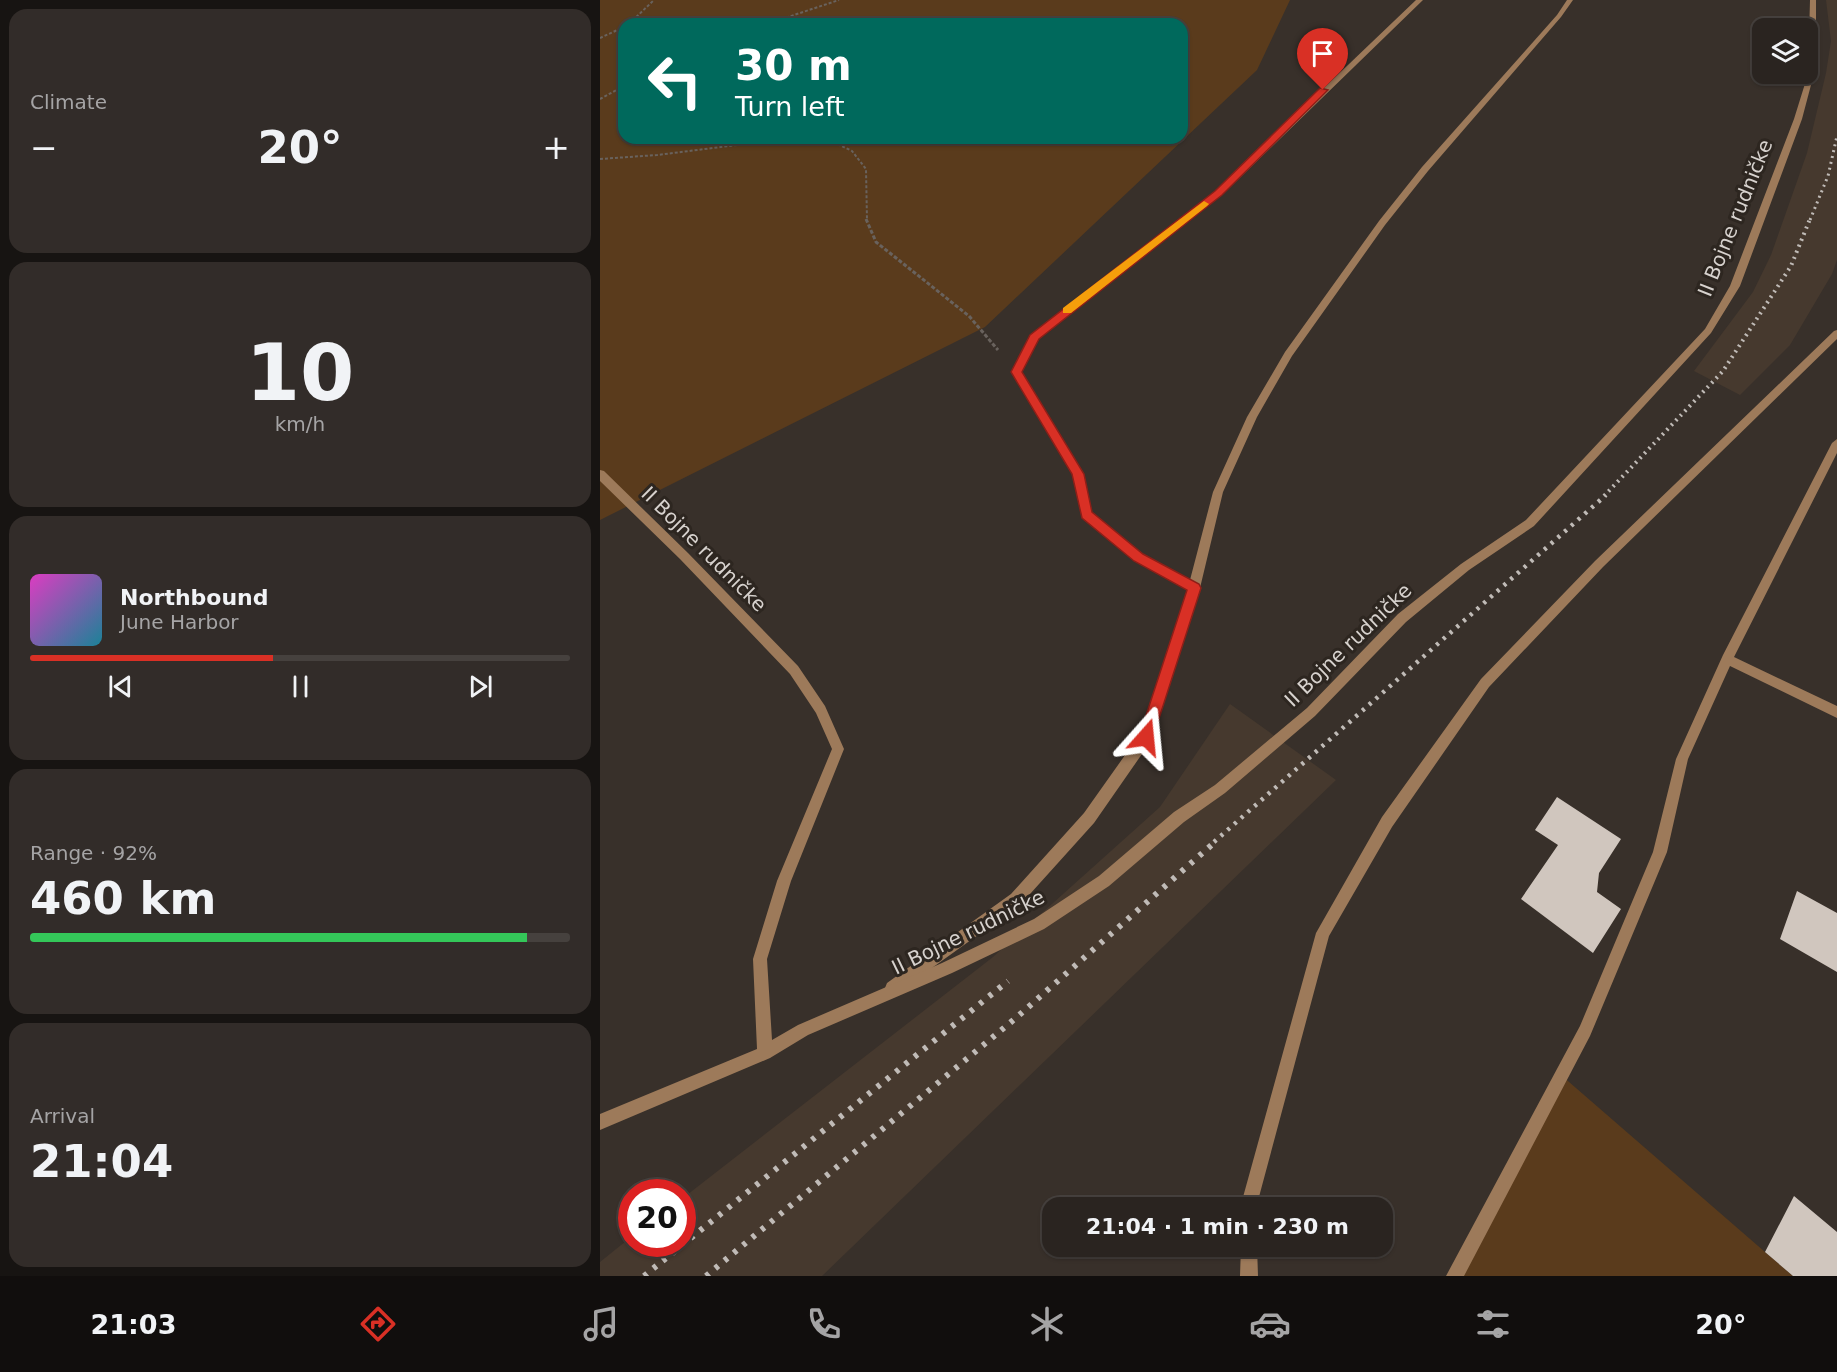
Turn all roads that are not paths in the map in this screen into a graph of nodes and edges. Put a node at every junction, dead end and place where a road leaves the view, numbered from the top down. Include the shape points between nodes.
1 (1420, 0) edge
2 (1570, 0) edge
3 (1813, 0) edge
4 (1837, 333) edge
5 (1837, 443) edge
6 (600, 474) edge
7 (1194, 588) junction
8 (1727, 659) junction
9 (1837, 712) edge
10 (879, 997) junction
11 (765, 1053) junction
12 (600, 1122) edge
13 (1251, 1197) edge
14 (1249, 1257) edge
15 (1249, 1276) edge
16 (1455, 1276) edge

1 - 7 street via 1219,193 1034,337 1016,372 1078,474 1087,514 1138,557
2 - 7 street via 1382,223 1288,354 1252,417 1218,492
3 - 10 street, II Bojne rudničke via 1812,66 1798,119 1734,286 1708,331 1530,523 1465,567 1402,618 1311,712 1104,881 1039,924
4 - 13 street via 1599,564 1485,683 1387,822 1323,933
5 - 8 street
6 - 11 street, II Bojne rudničke via 794,670 821,710 838,749 784,881 760,959
7 - 10 street via 1146,737 1089,818 1016,899
8 - 9 street
8 - 16 street via 1682,759 1660,852 1585,1031
10 - 11 street, II Bojne rudničke via 802,1030
11 - 12 street, II Bojne rudničke
14 - 15 street

